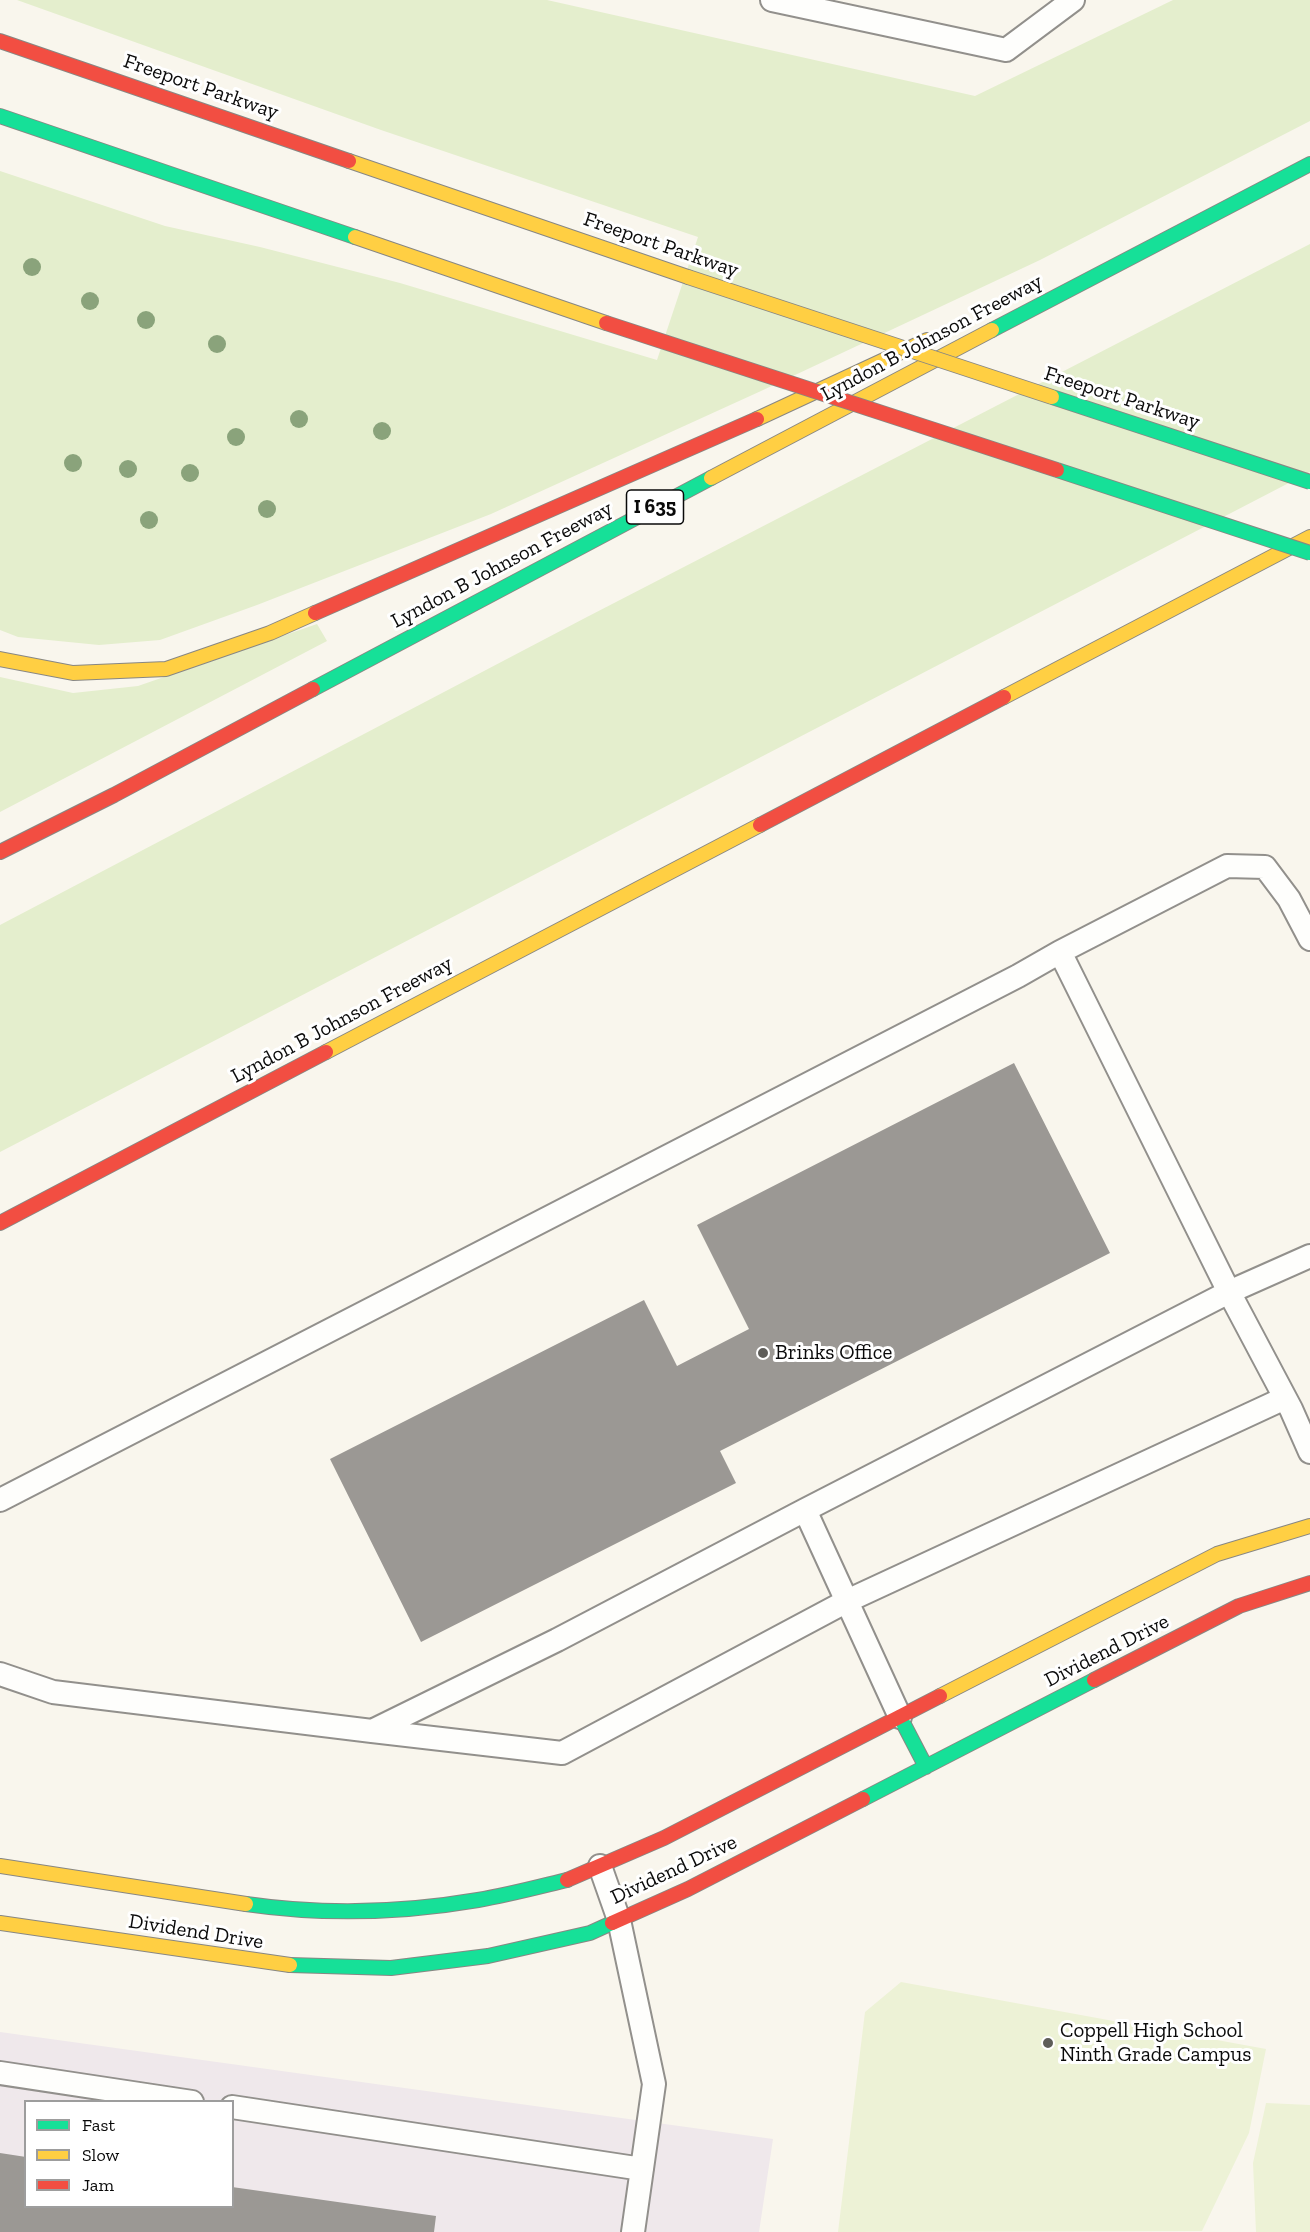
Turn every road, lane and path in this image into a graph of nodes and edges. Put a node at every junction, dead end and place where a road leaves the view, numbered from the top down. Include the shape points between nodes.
1 (772, 0) edge
2 (1073, 0) edge
3 (0, 41) edge
4 (0, 116) edge
5 (1310, 163) edge
6 (1060, 279) dead end
7 (940, 334) dead end
8 (1310, 482) edge
9 (1310, 537) edge
10 (1310, 546) edge
11 (1310, 553) edge
12 (1240, 573) junction
13 (0, 659) edge
14 (0, 852) edge
15 (1310, 939) edge
16 (1060, 952) junction
17 (0, 1223) edge
18 (1310, 1256) edge
19 (1229, 1292) junction
20 (1285, 1398) junction
21 (1310, 1452) edge
22 (0, 1500) edge
23 (805, 1510) junction
24 (1310, 1526) edge
25 (1310, 1583) edge
26 (847, 1601) junction
27 (0, 1674) edge
28 (900, 1717) junction
29 (372, 1731) junction
30 (926, 1767) junction
31 (0, 1866) edge
32 (600, 1866) junction
33 (619, 1920) junction
34 (0, 1923) edge
35 (0, 2073) edge
36 (179, 2100) edge
37 (234, 2108) edge
38 (642, 2169) junction
39 (633, 2232) edge

1 - 2 lane via 1006,50
3 - 8 main road, Freeport Parkway, bridge via 688,277
4 - 11 main road, bridge via 606,322
5 - 6 main road
5 - 14 main road, Lyndon B Johnson Freeway / I 635
7 - 13 main road via 701,445 270,633 187,662 166,669 73,674
9 - 12 main road, Lyndon B Johnson Freeway
10 - 12 main road
12 - 17 main road, Lyndon B Johnson Freeway
15 - 16 lane via 1290,899 1265,867 1227,866
16 - 19 lane
16 - 22 lane
18 - 19 lane
19 - 20 lane
19 - 23 lane
20 - 21 lane
20 - 26 lane
23 - 26 lane
23 - 29 lane via 557,1640
24 - 28 main road, Dividend Drive via 1217,1554
25 - 30 main road, Dividend Drive via 1239,1606
26 - 28 lane
26 - 29 lane via 562,1753
27 - 29 lane via 53,1692
28 - 30 main road
28 - 32 main road, Dividend Drive via 664,1838
30 - 33 main road, Dividend Drive via 688,1889
31 - 32 main road, Dividend Drive via 282,1909 388,1911 478,1900 572,1879
32 - 33 lane
33 - 34 main road, Dividend Drive via 590,1933 488,1956 391,1968 278,1965
33 - 38 lane via 654,2084
35 - 36 lane
37 - 38 lane
38 - 39 lane

